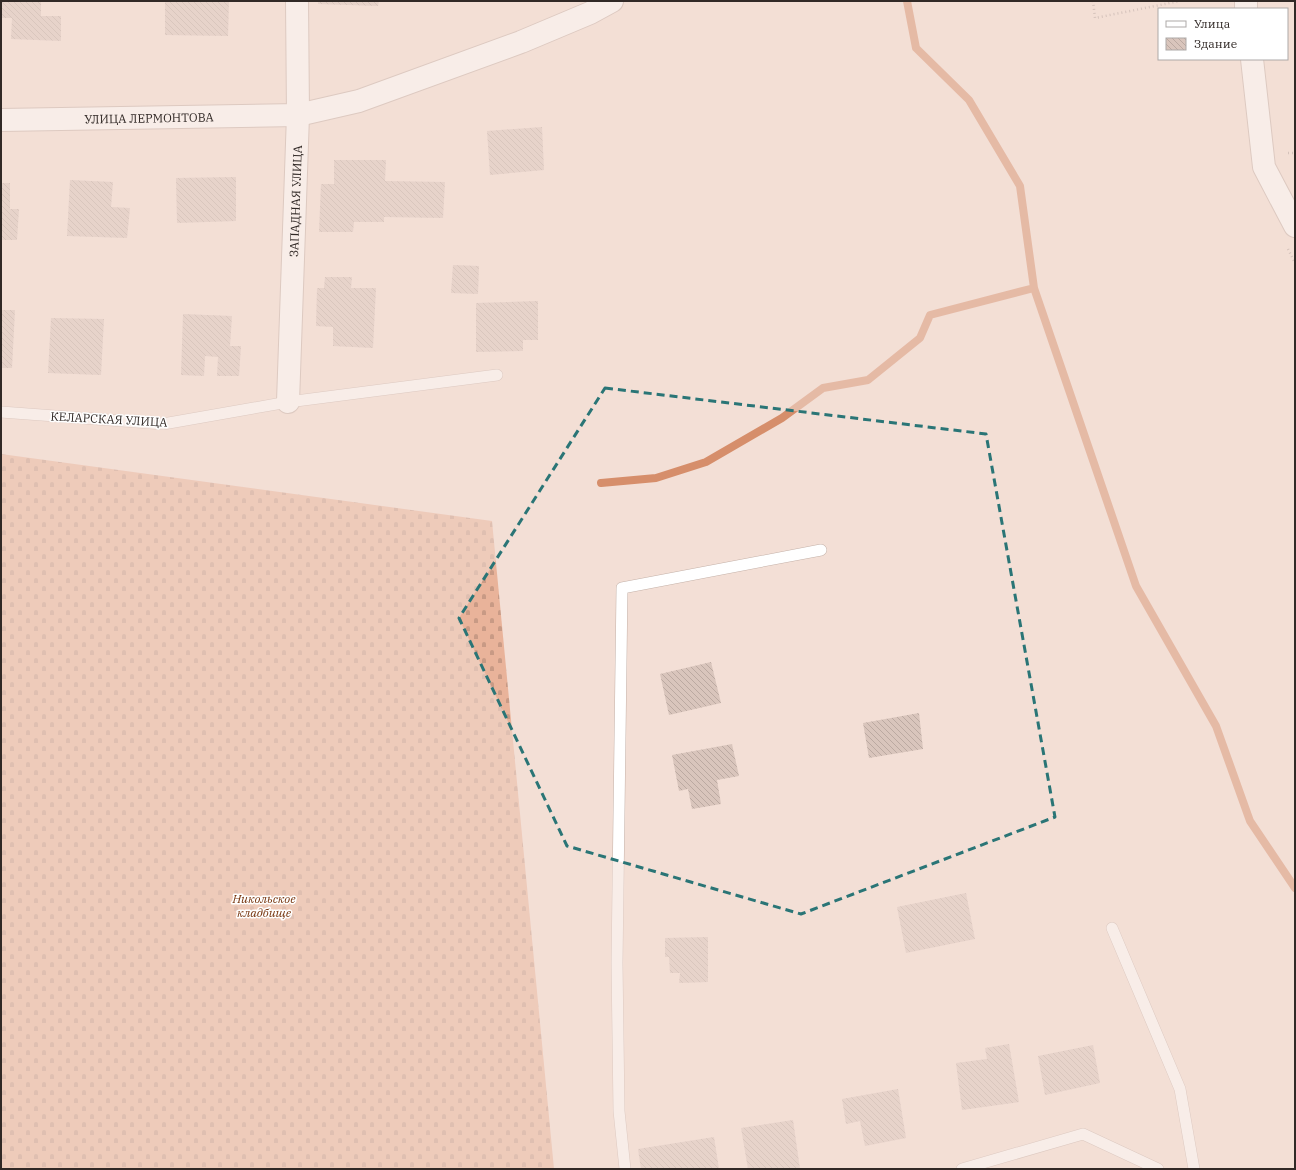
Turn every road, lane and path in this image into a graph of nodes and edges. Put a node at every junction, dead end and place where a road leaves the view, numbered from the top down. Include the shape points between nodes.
1 (297, 1) edge
2 (612, 1) edge
3 (1093, 1) edge
4 (1180, 1) edge
5 (1252, 60) edge
6 (298, 115) junction
7 (1, 120) edge
8 (1295, 226) edge
9 (497, 375) dead end
10 (288, 402) junction
11 (1, 412) edge
12 (821, 550) dead end
13 (1112, 928) dead end
14 (625, 1169) edge
15 (962, 1169) edge
16 (1158, 1169) edge
17 (1194, 1169) edge

1 - 6 street, ЗАПАДНАЯ УЛИЦА
2 - 6 street, УЛИЦА ЛЕРМОНТОВА via 590,14 521,42 359,101
3 - 4 path via 1095,18
5 - 8 street via 1264,167
6 - 7 street, УЛИЦА ЛЕРМОНТОВА
6 - 10 street, ЗАПАДНАЯ УЛИЦА
9 - 10 lane, КЕЛАРСКАЯ УЛИЦА
10 - 11 lane, КЕЛАРСКАЯ УЛИЦА via 163,424
12 - 14 lane via 622,588 617,963 619,1111
13 - 17 lane via 1180,1089
15 - 16 lane via 1083,1134

